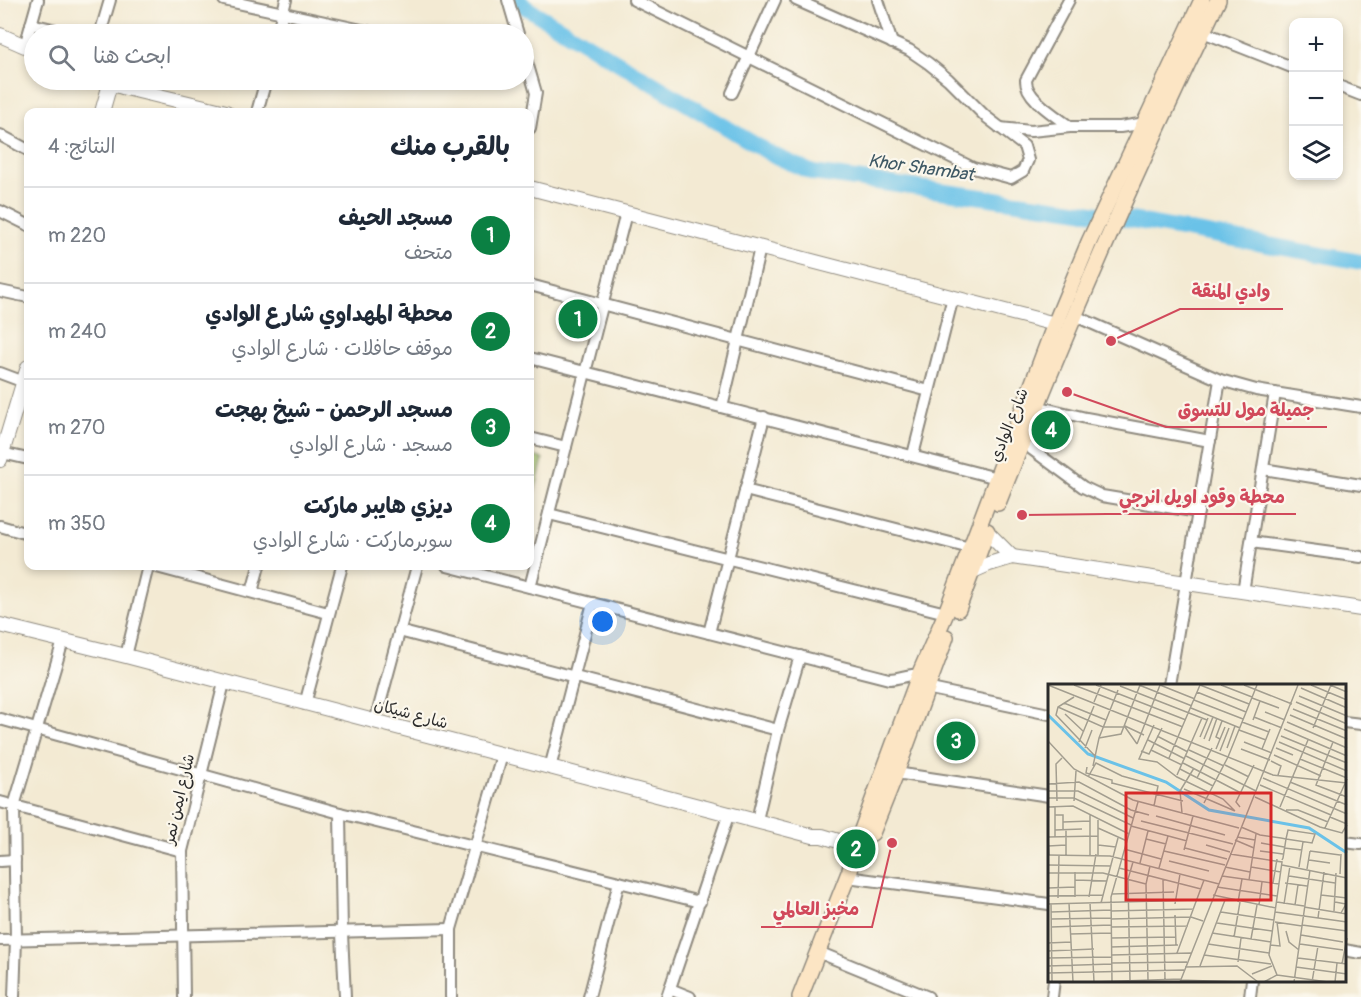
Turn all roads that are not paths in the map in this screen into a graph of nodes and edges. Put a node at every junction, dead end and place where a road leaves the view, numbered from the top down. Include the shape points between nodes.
1 (38, 0) edge
2 (110, 0) edge
3 (224, 0) edge
4 (286, 0) edge
5 (508, 0) edge
6 (634, 0) edge
7 (775, 0) edge
8 (796, 0) edge
9 (878, 0) edge
10 (1069, 0) edge
11 (1202, 0) edge
12 (1218, 0) edge
13 (282, 13) junction
14 (32, 24) edge
15 (103, 24) edge
16 (279, 24) edge
17 (333, 24) edge
18 (515, 24) edge
19 (1203, 32) junction
20 (0, 35) edge
21 (892, 43) junction
22 (24, 45) edge
23 (748, 55) junction
24 (1289, 66) edge
25 (534, 88) edge
26 (1343, 88) edge
27 (111, 90) edge
28 (141, 90) edge
29 (263, 90) edge
30 (732, 93) dead end
31 (1361, 95) edge
32 (104, 108) edge
33 (211, 108) edge
34 (258, 108) edge
35 (533, 108) edge
36 (1146, 123) junction
37 (1070, 127) junction
38 (999, 128) junction
39 (0, 135) edge
40 (24, 148) edge
41 (534, 189) edge
42 (1119, 195) junction
43 (0, 211) edge
44 (626, 213) junction
45 (24, 223) edge
46 (1096, 244) junction
47 (759, 248) junction
48 (534, 286) edge
49 (0, 291) edge
50 (24, 296) edge
51 (953, 297) junction
52 (603, 304) junction
53 (1073, 315) junction
54 (1055, 324) junction
55 (738, 340) junction
56 (534, 359) edge
57 (0, 373) edge
58 (585, 373) junction
59 (1220, 380) junction
60 (24, 382) joint
61 (929, 391) junction
62 (1275, 393) junction
63 (1036, 406) junction
64 (722, 407) junction
65 (1361, 407) edge
66 (764, 417) junction
67 (534, 439) edge
68 (1210, 441) junction
69 (1022, 442) junction
70 (566, 447) junction
71 (2, 452) edge
72 (913, 455) junction
73 (24, 458) edge
74 (1263, 469) junction
75 (997, 478) junction
76 (1361, 485) edge
77 (745, 489) junction
78 (1198, 512) junction
79 (549, 514) junction
80 (0, 526) edge
81 (987, 531) junction
82 (24, 533) edge
83 (1251, 542) junction
84 (970, 548) junction
85 (1012, 557) junction
86 (1361, 557) edge
87 (728, 559) junction
88 (150, 570) edge
89 (167, 570) edge
90 (258, 570) edge
91 (341, 570) edge
92 (416, 570) edge
93 (463, 570) edge
94 (973, 571) junction
95 (1186, 584) junction
96 (530, 587) junction
97 (252, 591) junction
98 (1243, 592) junction
99 (593, 603) junction
100 (1361, 609) edge
101 (328, 613) junction
102 (946, 613) junction
103 (0, 625) edge
104 (399, 631) junction
105 (709, 633) junction
106 (63, 641) junction
107 (126, 656) junction
108 (800, 656) junction
109 (574, 677) junction
110 (925, 680) junction
111 (224, 683) junction
112 (1170, 684) edge
113 (305, 704) junction
114 (1048, 714) edge
115 (0, 719) edge
116 (375, 722) junction
117 (1346, 722) edge
118 (1361, 724) edge
119 (38, 730) junction
120 (778, 730) junction
121 (502, 755) junction
122 (550, 768) junction
123 (896, 773) junction
124 (200, 774) junction
125 (1048, 796) edge
126 (0, 802) edge
127 (14, 806) junction
128 (340, 813) junction
129 (729, 813) junction
130 (756, 820) junction
131 (1346, 842) edge
132 (1361, 844) edge
133 (476, 847) junction
134 (182, 851) junction
135 (859, 851) junction
136 (15, 860) junction
137 (0, 861) edge
138 (848, 873) junction
139 (619, 882) junction
140 (700, 902) junction
141 (1048, 904) edge
142 (451, 929) junction
143 (342, 933) junction
144 (183, 934) junction
145 (16, 939) junction
146 (0, 940) edge
147 (1346, 950) edge
148 (818, 952) junction
149 (1361, 953) edge
150 (1054, 982) edge
151 (1252, 982) edge
152 (669, 993) edge
153 (14, 997) edge
154 (184, 997) edge
155 (345, 997) edge
156 (452, 997) edge
157 (589, 997) edge
158 (690, 997) edge
159 (800, 997) edge
160 (928, 997) edge
161 (1052, 997) edge
162 (1250, 997) edge

1 - 14 street
2 - 15 street
3 - 13 street
4 - 13 street
5 - 18 street
6 - 23 street
7 - 23 street
8 - 21 street
9 - 21 street
10 - 37 street via 1025,87
11 - 36 main road, شارع الوادي
12 - 19 main road, شارع الوادي
13 - 16 street
13 - 17 street
19 - 24 street
19 - 42 main road, شارع الوادي
20 - 22 street
21 - 38 street via 928,63
23 - 30 street
23 - 38 street via 973,168 1011,178 1023,171 1028,160 1024,146
25 - 35 street
26 - 31 street
27 - 32 street
28 - 33 street
29 - 34 street
36 - 37 street
36 - 42 main road, شارع الوادي
37 - 38 street via 1030,131
39 - 40 street
41 - 44 street
42 - 46 main road, شارع الوادي
43 - 45 street
44 - 47 street
44 - 52 street
46 - 53 main road, شارع الوادي
46 - 54 main road, شارع الوادي
47 - 51 street
47 - 55 street
48 - 52 street
49 - 50 street
51 - 54 street
51 - 61 street
52 - 55 street
52 - 58 street
53 - 59 street
53 - 63 main road, شارع الوادي
54 - 75 main road, شارع الوادي
55 - 61 street
55 - 64 street
56 - 58 street
57 - 60 street
58 - 64 street
58 - 70 street
59 - 62 street
59 - 68 street
60 - 71 street
61 - 72 street
62 - 65 street
62 - 74 street
63 - 68 street
63 - 69 main road, شارع الوادي
64 - 66 street
66 - 72 street
66 - 77 street
67 - 70 street
68 - 78 street
69 - 78 street via 1093,493
69 - 81 main road, شارع الوادي
70 - 79 street
71 - 73 street
72 - 75 street
74 - 76 street
74 - 83 street
75 - 84 main road, شارع الوادي
77 - 84 street
77 - 87 street
78 - 95 street
79 - 87 street
79 - 96 street
80 - 82 street
81 - 85 street
81 - 94 main road, شارع الوادي
83 - 86 street
83 - 98 street
84 - 102 main road, شارع الوادي
85 - 94 street
85 - 95 street
87 - 102 street
87 - 105 street
88 - 107 street
89 - 97 street
90 - 97 street
91 - 101 street
92 - 104 street
93 - 96 street
94 - 110 main road, شارع الوادي
95 - 98 street
95 - 112 street
96 - 99 street
97 - 101 street
98 - 100 street
99 - 105 street
99 - 109 street
101 - 113 street
102 - 110 main road, شارع الوادي
103 - 106 street, شارع شيكان
104 - 109 street
104 - 116 street
105 - 108 street
106 - 107 street, شارع شيكان
106 - 119 street
107 - 111 street, شارع شيكان
108 - 110 street via 889,679
108 - 120 street
109 - 120 street
109 - 122 street
110 - 114 street
110 - 123 main road, شارع الوادي
110 - 135 main road, شارع الوادي
111 - 113 street, شارع شيكان
111 - 124 street, شارع ايمن نمر
113 - 116 street, شارع شيكان
115 - 119 street
116 - 121 street, شارع شيكان
117 - 118 street
119 - 124 street
119 - 127 street
120 - 130 street
121 - 122 street, شارع شيكان
121 - 133 street
122 - 129 street, شارع شيكان
123 - 125 street
123 - 135 main road, شارع الوادي
124 - 128 street
124 - 134 street, شارع ايمن نمر
126 - 127 street
127 - 134 street
127 - 136 street
128 - 133 street
128 - 143 street
129 - 130 street, شارع شيكان
129 - 140 street
130 - 135 street, شارع شيكان
131 - 132 street
133 - 139 street
133 - 142 street
134 - 144 street, شارع ايمن نمر
135 - 138 main road, شارع الوادي
136 - 137 street
136 - 145 street
138 - 141 street
138 - 148 main road, شارع الوادي
139 - 140 street
139 - 157 street
140 - 152 street
142 - 143 street
142 - 156 street
143 - 144 street
143 - 155 street
144 - 145 street
144 - 154 street, شارع ايمن نمر
145 - 146 street
145 - 153 street
147 - 149 street
148 - 159 main road, شارع الوادي
148 - 160 street
150 - 161 street
151 - 162 street
152 - 158 street

